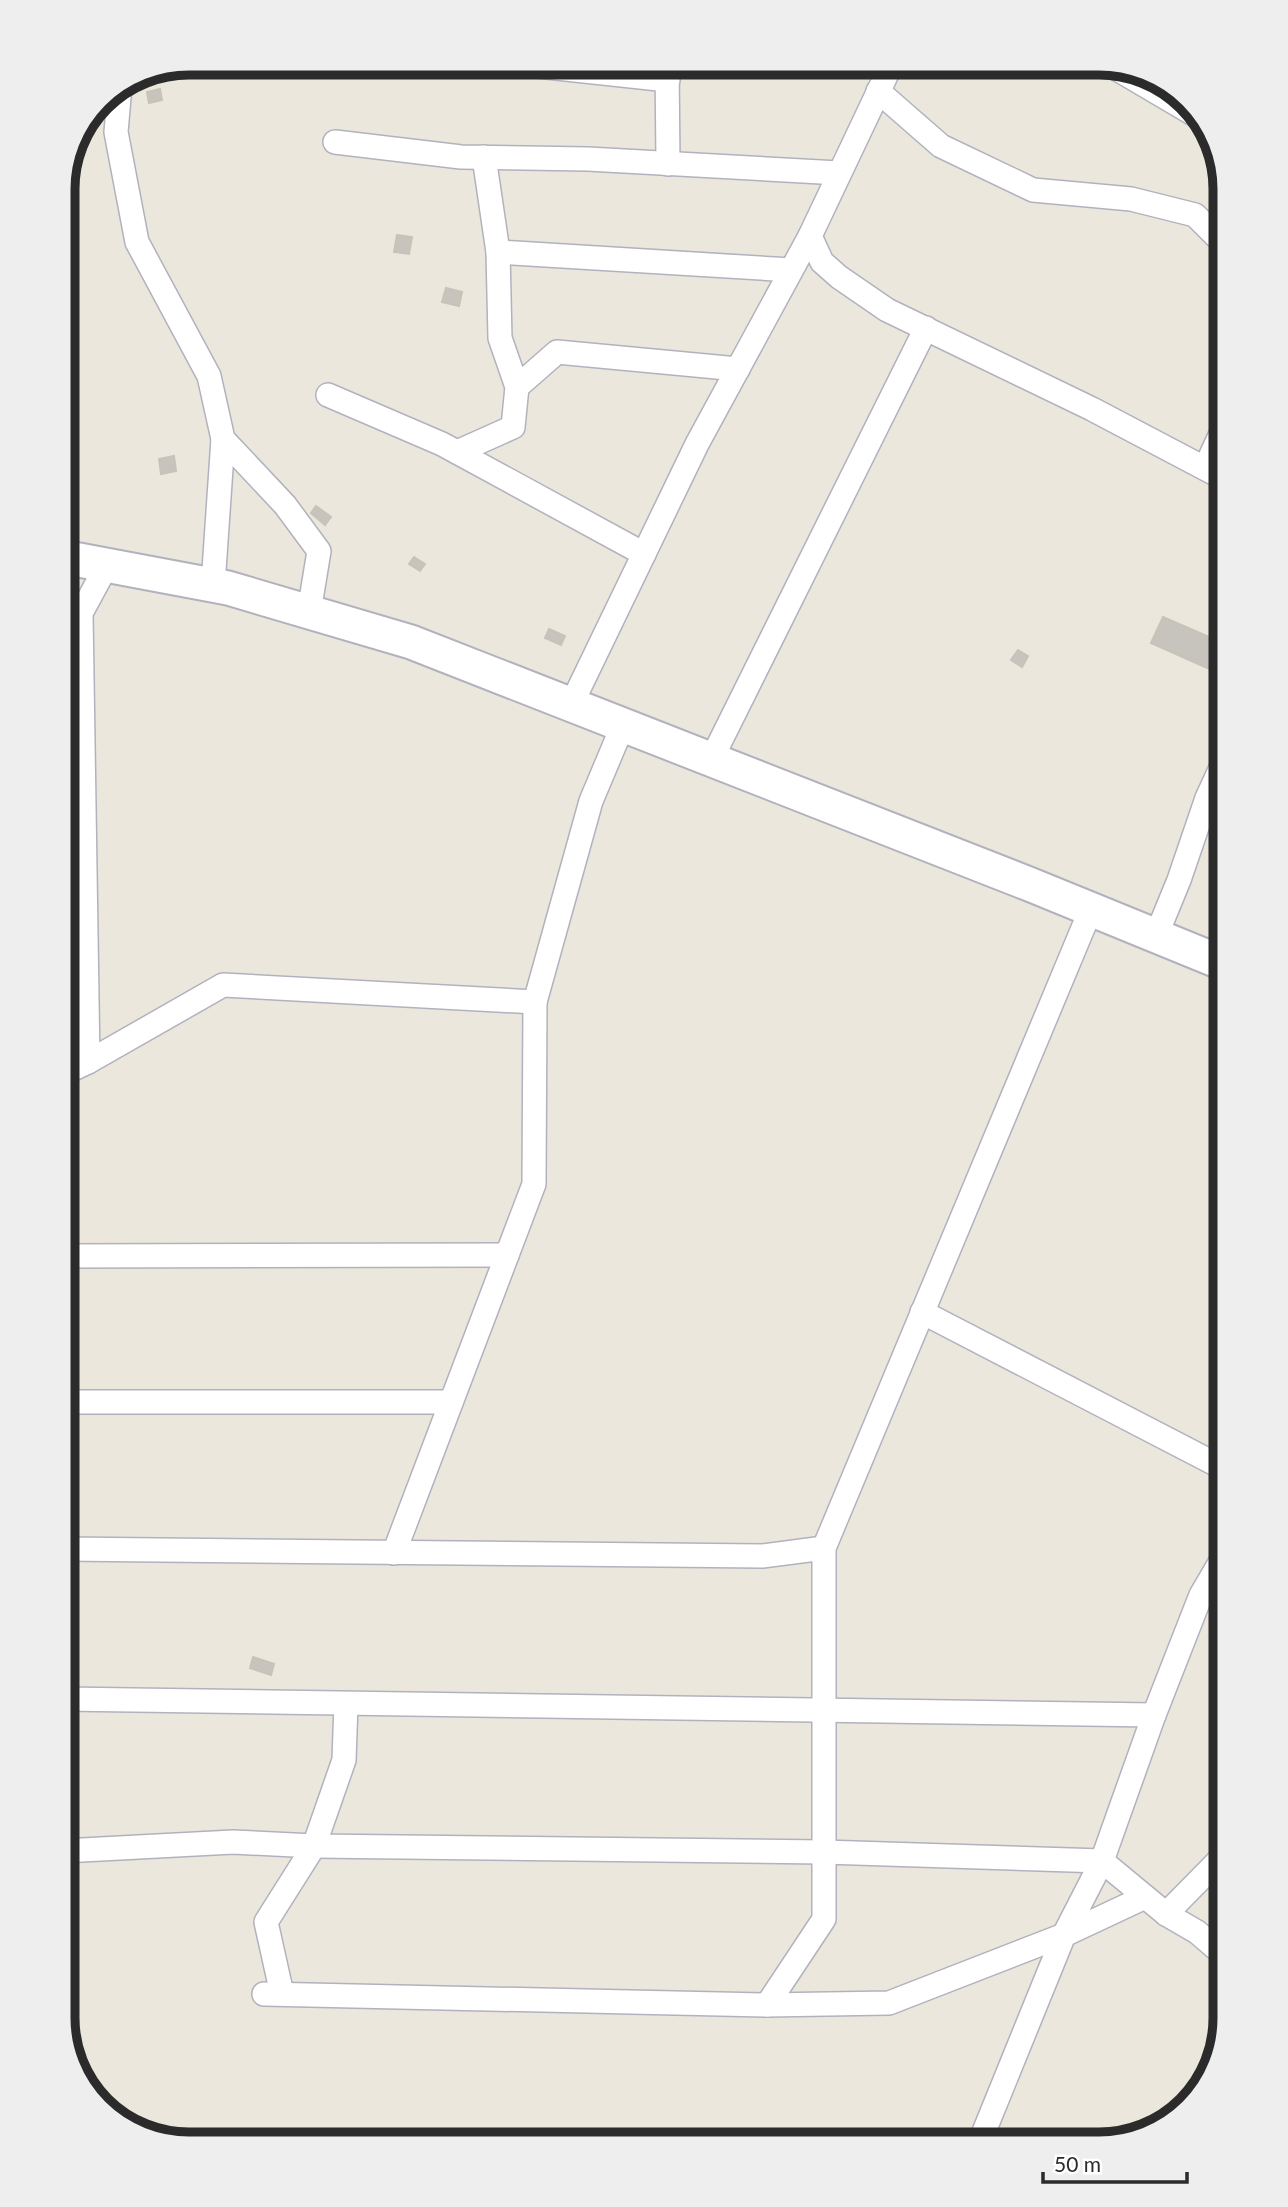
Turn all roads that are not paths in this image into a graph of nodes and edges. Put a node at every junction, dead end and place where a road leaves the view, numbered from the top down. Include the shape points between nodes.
1 (667, 75) edge
2 (886, 75) edge
3 (1141, 84) edge
4 (878, 91) junction
5 (119, 100) edge
6 (1173, 103) edge
7 (335, 142) dead end
8 (484, 157) junction
9 (668, 164) junction
10 (839, 173) junction
11 (1213, 233) edge
12 (810, 236) junction
13 (498, 252) junction
14 (791, 270) junction
15 (926, 328) junction
16 (738, 369) junction
17 (517, 387) junction
18 (328, 396) dead end
19 (223, 439) junction
20 (457, 452) junction
21 (1213, 473) edge
22 (644, 554) junction
23 (75, 559) edge
24 (107, 565) junction
25 (213, 585) junction
26 (309, 612) junction
27 (571, 705) junction
28 (623, 725) junction
29 (711, 760) junction
30 (1213, 785) edge
31 (1091, 909) junction
32 (1156, 936) junction
33 (1213, 959) edge
34 (535, 1002) junction
35 (88, 1062) junction
36 (75, 1068) edge
37 (507, 1255) junction
38 (75, 1256) edge
39 (922, 1311) junction
40 (75, 1402) edge
41 (451, 1402) junction
42 (1213, 1463) edge
43 (824, 1548) junction
44 (75, 1549) edge
45 (394, 1553) junction
46 (1213, 1574) edge
47 (75, 1699) edge
48 (346, 1703) junction
49 (824, 1710) junction
50 (1154, 1715) junction
51 (314, 1846) junction
52 (75, 1850) edge
53 (824, 1852) junction
54 (1102, 1861) junction
55 (1213, 1866) edge
56 (1146, 1897) junction
57 (1166, 1914) junction
58 (1064, 1935) junction
59 (1213, 1946) edge
60 (767, 2005) junction
61 (984, 2132) edge

1 - 9 street
2 - 4 street
3 - 6 street
4 - 10 street
4 - 11 street via 941,146 1033,190 1131,199 1195,215
5 - 19 street via 116,132 137,243 209,376
7 - 8 street
8 - 9 street
8 - 13 street
9 - 10 street
10 - 12 street
12 - 14 street
12 - 15 street via 822,261 839,277 887,310
13 - 14 street
13 - 17 street via 500,338
14 - 16 street
15 - 21 street
15 - 29 street
16 - 17 street via 557,352
16 - 22 street
17 - 20 street via 513,427
18 - 20 street
19 - 25 street
19 - 26 street via 285,505 319,551
20 - 22 street
22 - 27 street
23 - 24 street
24 - 25 street
24 - 35 street via 82,613
25 - 26 street
26 - 27 street via 411,642
27 - 28 street
28 - 29 street
28 - 34 street via 591,801
29 - 31 street
30 - 32 street
31 - 32 street
31 - 39 street
32 - 33 street
34 - 35 street via 223,985
34 - 37 street via 534,1184
35 - 36 street
37 - 38 street
37 - 41 street
39 - 42 street
39 - 43 street
40 - 41 street
41 - 45 street
43 - 45 street via 762,1556
43 - 49 street
44 - 45 street
46 - 50 street
47 - 48 street
48 - 49 street
48 - 51 street via 344,1760
49 - 50 street
49 - 53 street
50 - 54 street
51 - 52 street via 233,1842
51 - 53 street
51 - 60 street via 266,1922 273,1994
53 - 54 street
53 - 60 street via 824,1919
54 - 56 street
54 - 58 street
55 - 57 street
56 - 57 street
56 - 58 street
57 - 59 street
58 - 60 street via 889,2003
58 - 61 street

